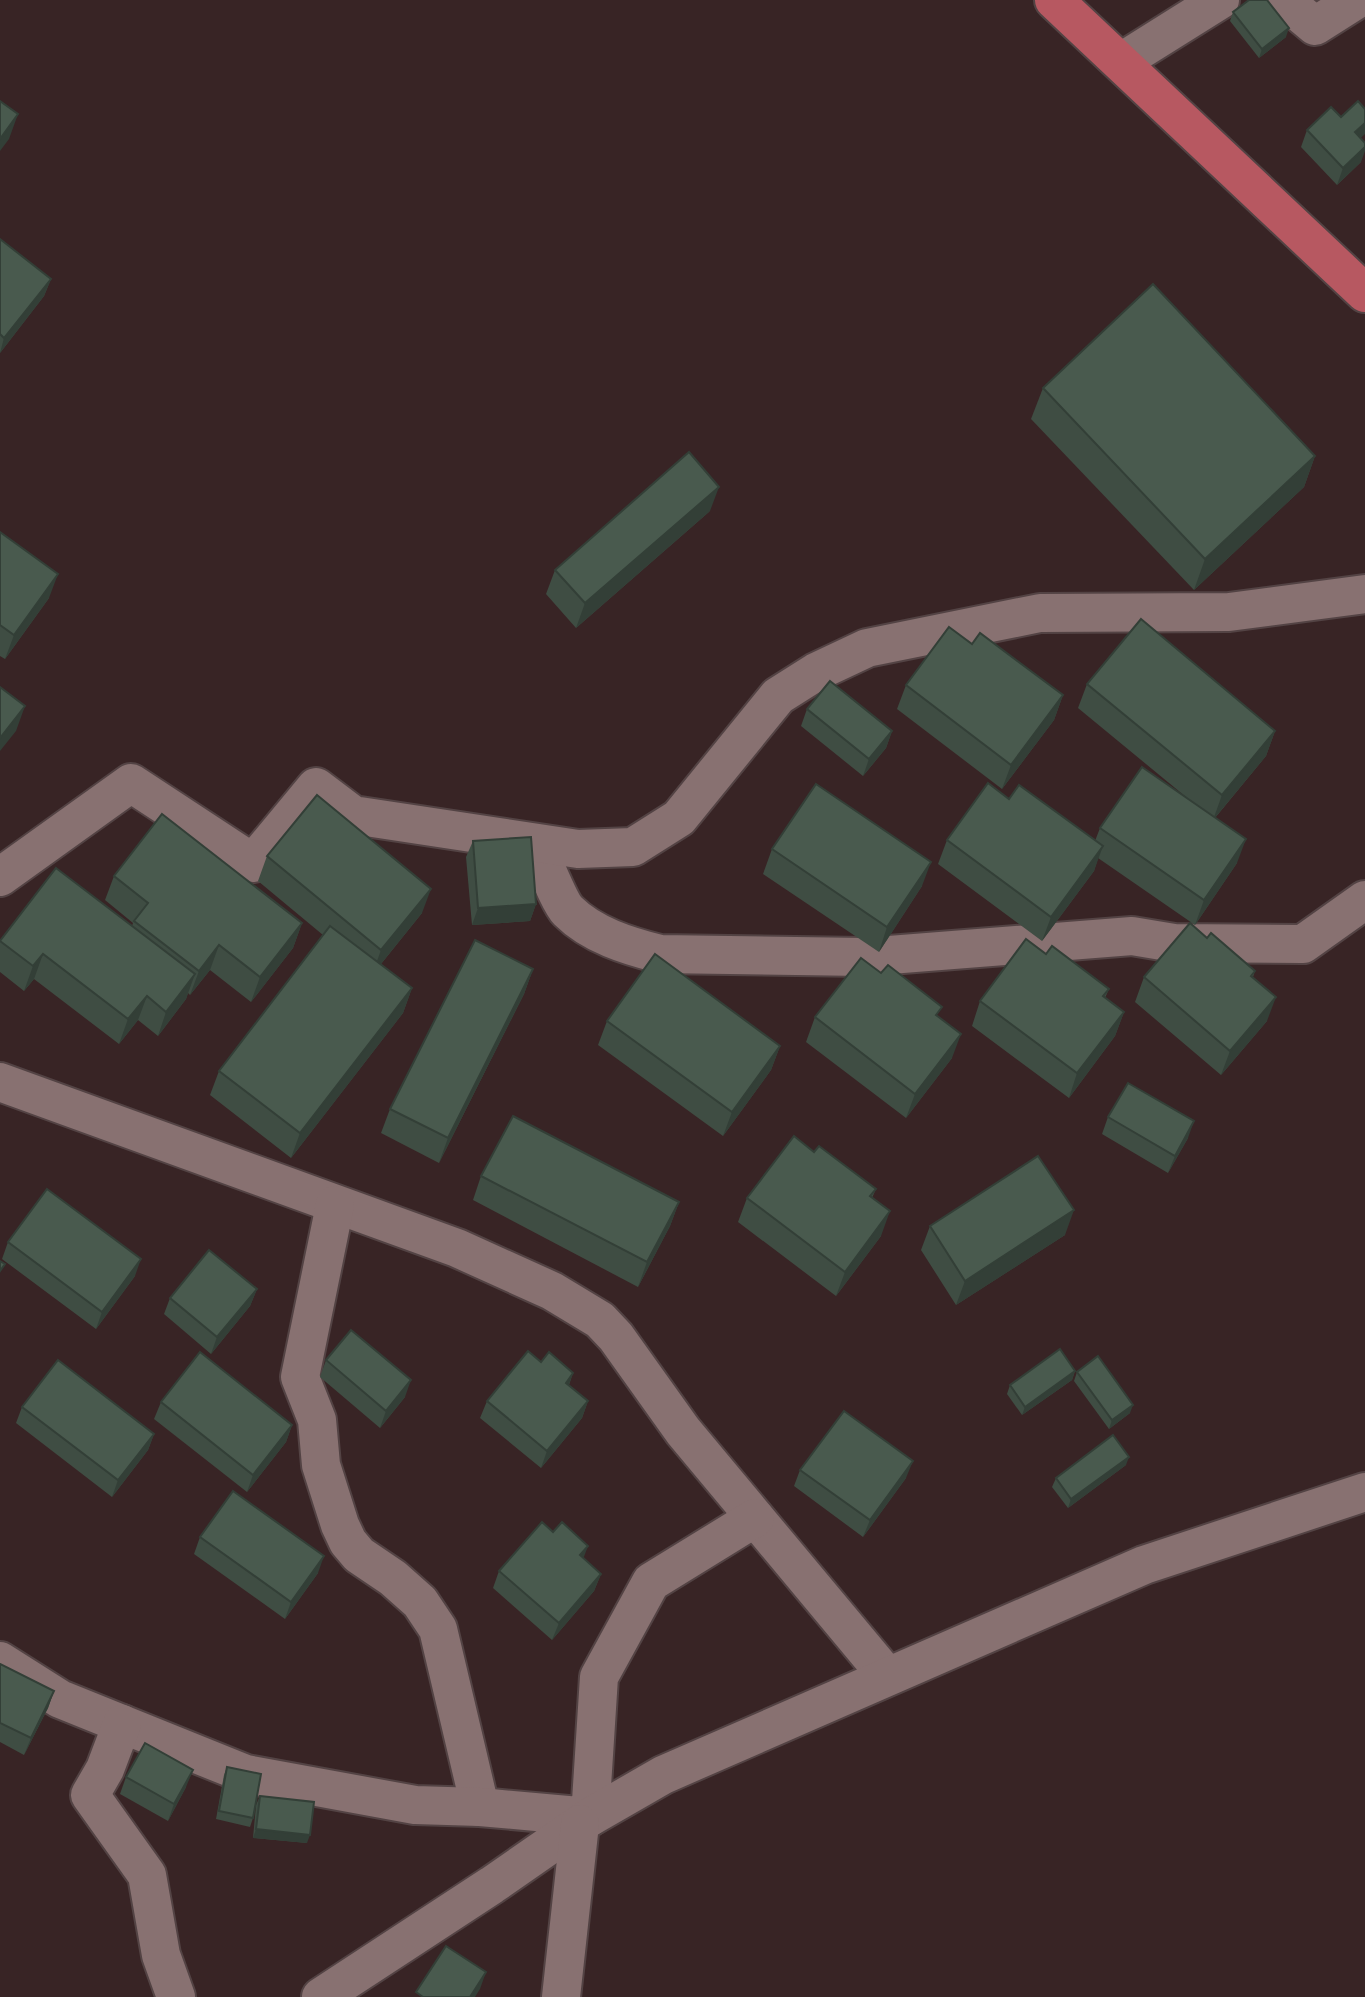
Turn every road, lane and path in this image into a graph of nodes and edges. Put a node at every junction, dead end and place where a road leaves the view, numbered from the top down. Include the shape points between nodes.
1 (1220, 0) edge
2 (1284, 0) edge
3 (1356, 0) edge
4 (1066, 4) edge
5 (1121, 62) junction
6 (1365, 293) edge
7 (1365, 594) edge
8 (535, 843) junction
9 (0, 877) edge
10 (1365, 900) edge
11 (0, 1082) edge
12 (335, 1205) junction
13 (1365, 1492) edge
14 (755, 1518) junction
15 (0, 1661) edge
16 (887, 1676) junction
17 (122, 1724) junction
18 (480, 1807) junction
19 (585, 1820) junction
20 (176, 1997) edge
21 (321, 1997) edge
22 (561, 1997) edge

1 - 5 street
2 - 3 street via 1315,26
4 - 5 main road
5 - 6 main road
7 - 8 street via 1229,612 1040,613 867,648 778,696 679,818 633,847 578,849
8 - 9 street via 353,814 316,787 253,863 131,783
8 - 10 street via 566,910 598,932 660,954 864,957 1132,936 1174,943 1303,944
11 - 12 street
12 - 14 street via 457,1248 600,1320
12 - 18 street via 300,1377 317,1420 321,1465 348,1542 420,1602 438,1629
13 - 16 street via 1144,1565
14 - 16 street
14 - 19 street via 651,1583 638,1606 599,1677
15 - 17 street via 60,1699
16 - 19 street via 663,1775
17 - 18 street via 246,1774 415,1805
17 - 20 street via 106,1769 90,1795 147,1875 161,1955
18 - 19 street
19 - 21 street
19 - 22 street

